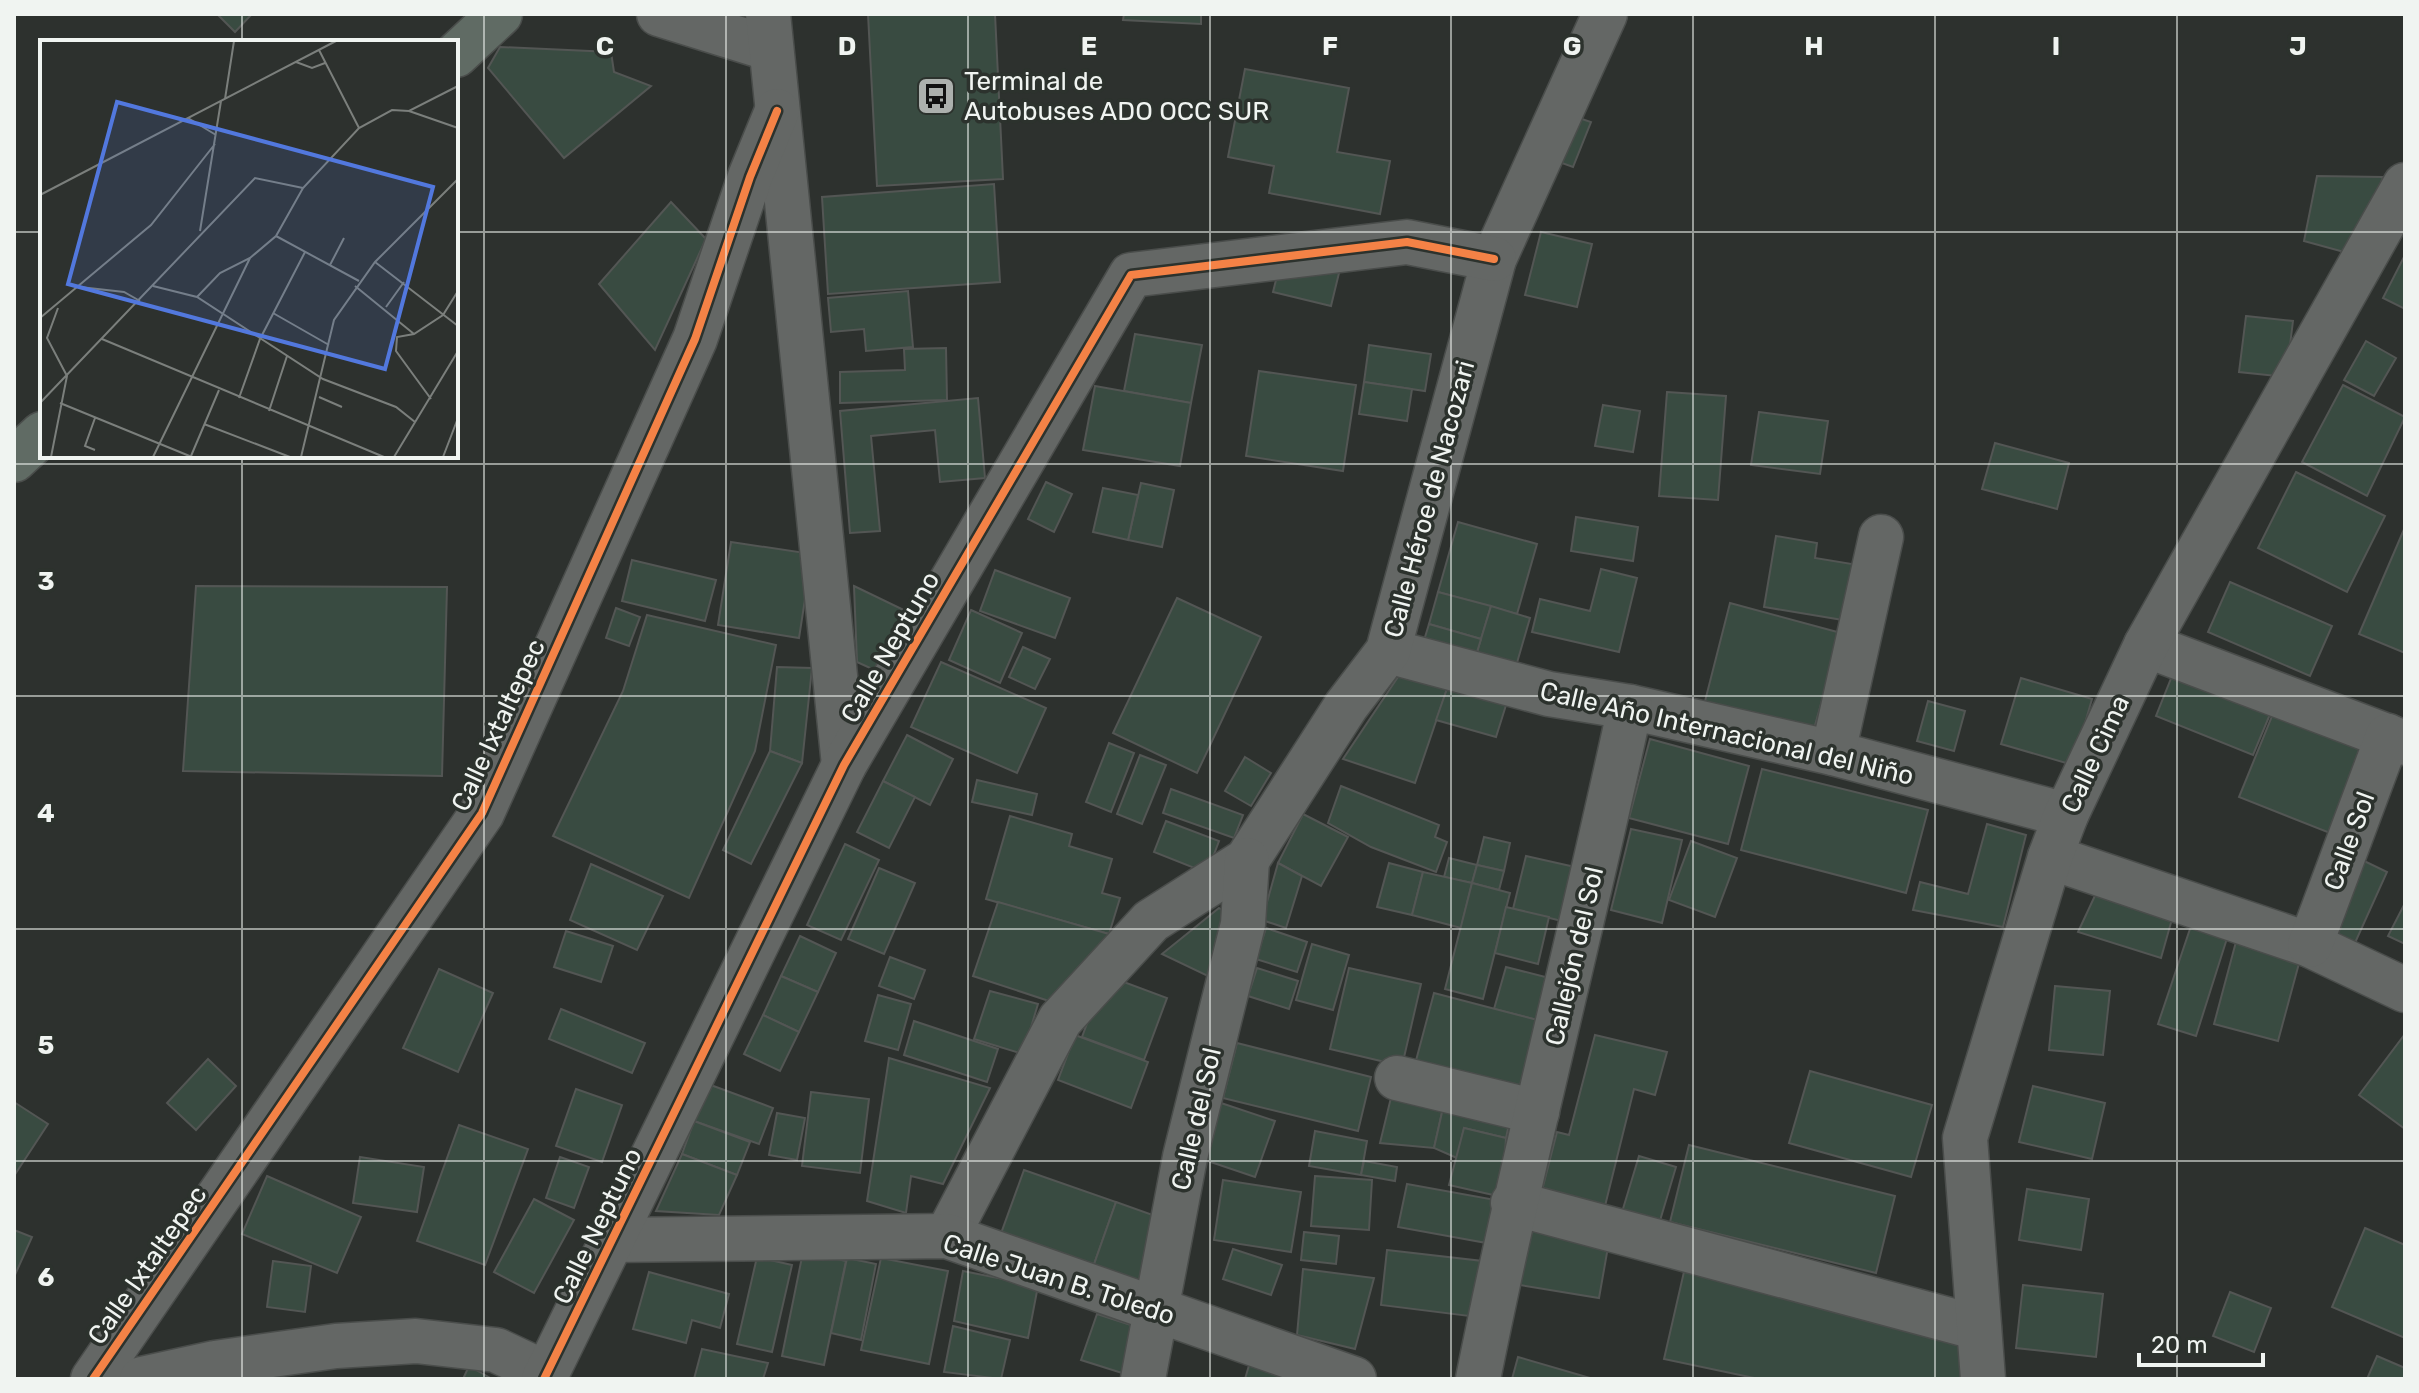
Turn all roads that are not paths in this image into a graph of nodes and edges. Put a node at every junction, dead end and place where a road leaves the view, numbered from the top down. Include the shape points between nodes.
1 (500, 14) edge
2 (659, 14) edge
3 (1605, 14) edge
4 (769, 32) edge
5 (458, 53) edge
6 (777, 111) junction
7 (2405, 185) edge
8 (1494, 259) junction
9 (40, 436) edge
10 (14, 460) edge
11 (1881, 537) dead end
12 (2146, 645) junction
13 (1388, 651) junction
14 (1630, 707) junction
15 (2396, 739) edge
16 (1833, 753) junction
17 (844, 765) junction
18 (2066, 815) junction
19 (2050, 857) junction
20 (1247, 860) junction
21 (2310, 945) junction
22 (2405, 990) edge
23 (1397, 1078) dead end
24 (1537, 1112) junction
25 (1513, 1203) junction
26 (947, 1236) junction
27 (610, 1240) junction
28 (1156, 1310) junction
29 (1979, 1328) junction
30 (546, 1376) edge
31 (93, 1379) edge
32 (142, 1379) edge
33 (1143, 1379) edge
34 (1354, 1379) edge
35 (1478, 1379) edge
36 (1983, 1379) edge

1 - 5 main road
2 - 4 street
3 - 8 street, Calle Héroe de Nacozari
4 - 6 street
6 - 17 street
6 - 31 street, Calle Ixtaltepec via 695,339 482,813
7 - 12 street, Calle Cima
8 - 13 street, Calle Héroe de Nacozari
8 - 17 street, Calle Neptuno via 1407,242 1131,275
9 - 10 main road
11 - 16 street
12 - 15 street
12 - 18 street, Calle Cima
13 - 14 street, Calle Año Internacional del Niño via 1549,694
13 - 20 street, Calle Héroe de Nacozari via 1346,706
14 - 16 street, Calle Año Internacional del Niño
14 - 24 street, Callejón del Sol
15 - 21 street, Calle Sol
16 - 18 street, Calle Año Internacional del Niño
17 - 27 street, Calle Neptuno
18 - 19 street, Calle Cima
19 - 21 street
19 - 29 street, Calle Cima via 1965,1138
20 - 26 street, Calle Héroe de Nacozari via 1151,921 1060,1020
20 - 28 street, Calle del Sol via 1243,924 1185,1157
21 - 22 street
23 - 24 street
24 - 25 street, Callejón del Sol
25 - 29 street
25 - 35 street, Callejón del Sol
26 - 27 street, Calle Juan B. Toledo
26 - 28 street, Calle Juan B. Toledo
27 - 30 street, Calle Neptuno
28 - 33 street, Calle del Sol
28 - 34 street, Calle Juan B. Toledo
29 - 36 street, Calle Cima
30 - 32 street via 496,1350 416,1341 336,1346

